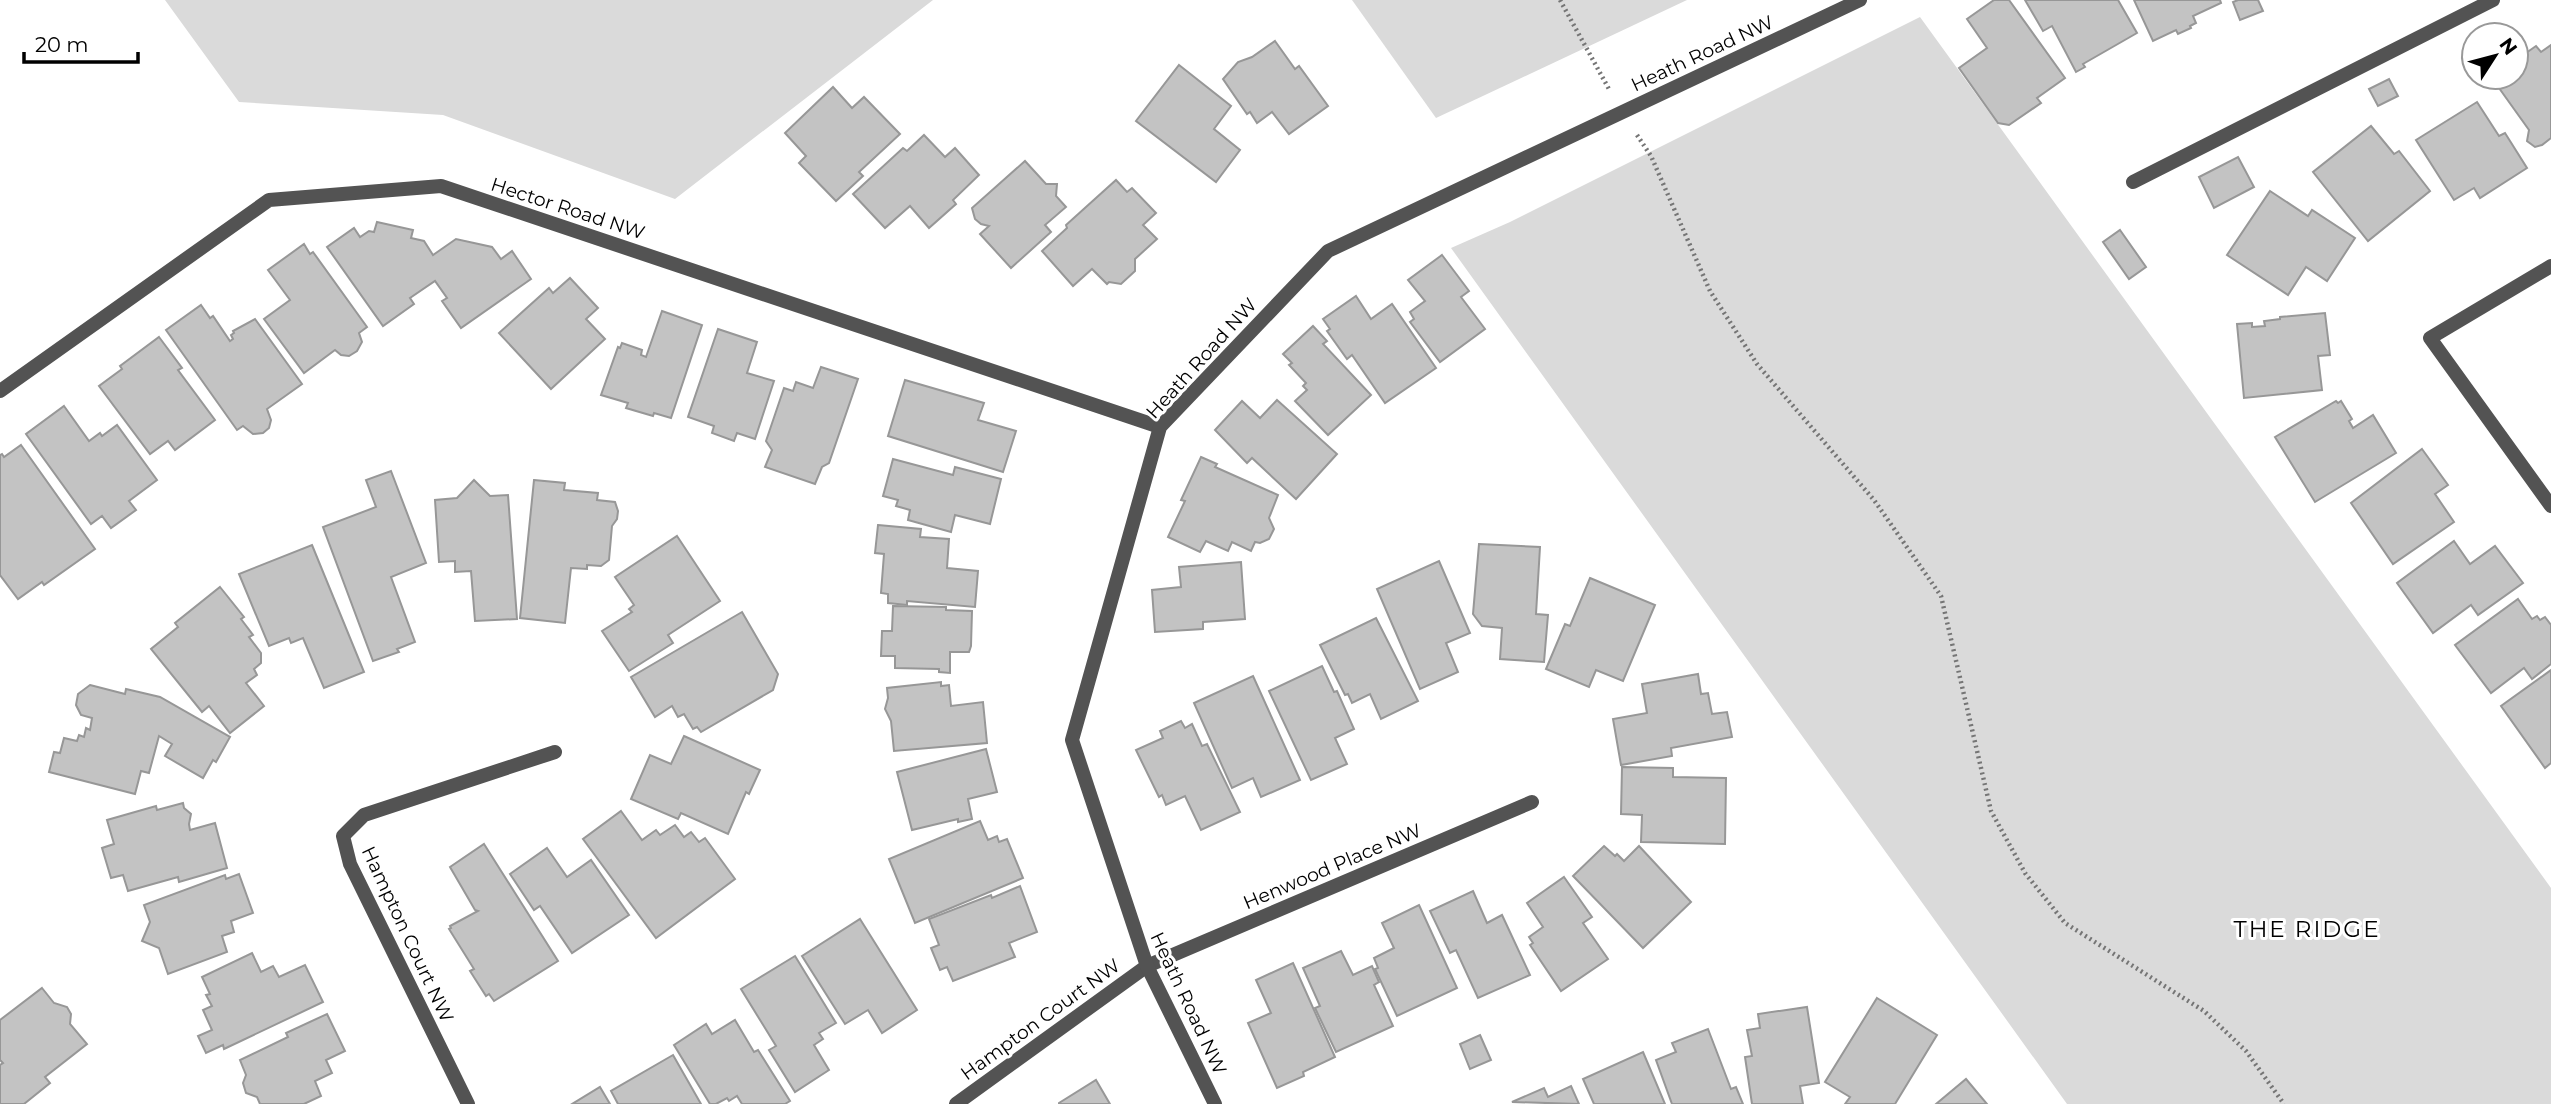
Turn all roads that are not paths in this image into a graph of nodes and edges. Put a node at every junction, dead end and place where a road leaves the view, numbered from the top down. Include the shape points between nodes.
1 (1860, 0) edge
2 (2493, 0) edge
3 (2133, 182) dead end
4 (2551, 265) edge
5 (0, 391) edge
6 (1160, 426) junction
7 (2551, 506) edge
8 (555, 752) dead end
9 (1532, 803) dead end
10 (1147, 966) junction
11 (468, 1104) edge
12 (956, 1104) edge
13 (1215, 1104) edge

1 - 6 street, Heath Road NW via 1328,251
2 - 3 street
4 - 7 street via 2430,338
5 - 6 street, Hector Road NW via 269,200 441,186
6 - 10 street, Heath Road NW via 1072,740
8 - 11 street, Hampton Court NW via 364,815 343,836 350,864
9 - 10 street, Henwood Place NW
10 - 12 street, Hampton Court NW
10 - 13 street, Heath Road NW

